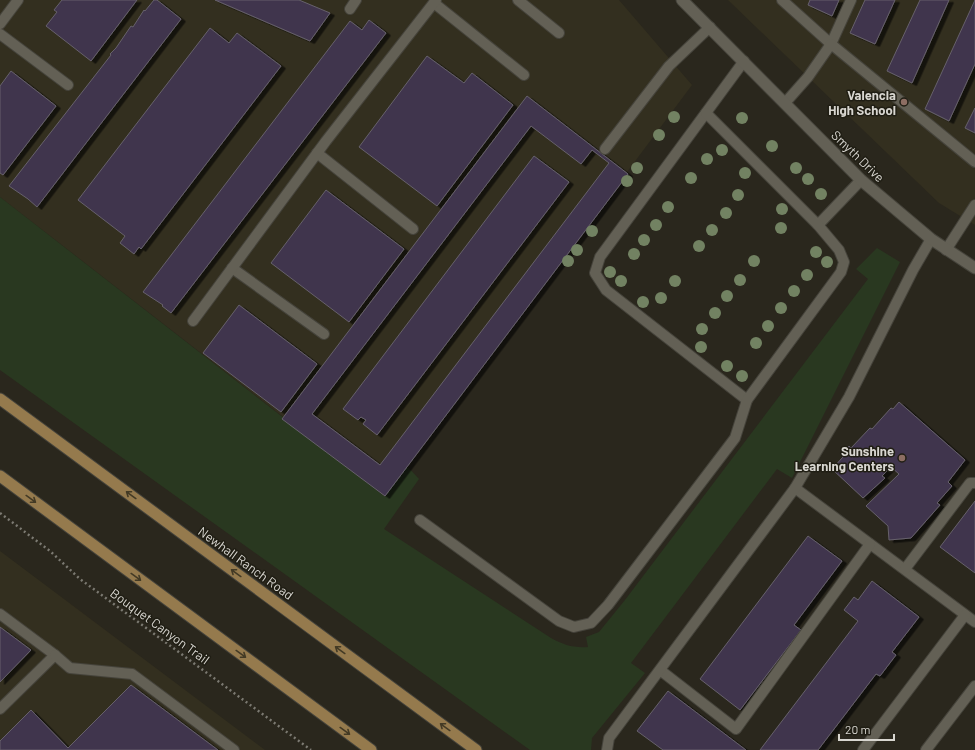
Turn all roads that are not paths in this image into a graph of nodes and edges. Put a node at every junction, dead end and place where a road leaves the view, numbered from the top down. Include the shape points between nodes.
1 (18, 0) edge
2 (356, 0) edge
3 (518, 0) edge
4 (682, 0) edge
5 (782, 0) edge
6 (851, 0) edge
7 (435, 1) edge
8 (350, 9) dead end
9 (0, 24) edge
10 (710, 28) junction
11 (559, 33) dead end
12 (0, 34) edge
13 (831, 44) junction
14 (744, 61) junction
15 (524, 75) dead end
16 (68, 85) dead end
17 (785, 103) junction
18 (706, 113) junction
19 (605, 149) dead end
20 (317, 153) junction
21 (975, 162) edge
22 (861, 180) junction
23 (975, 205) edge
24 (818, 225) junction
25 (413, 229) dead end
26 (931, 239) junction
27 (946, 250) junction
28 (232, 268) junction
29 (975, 268) edge
30 (193, 321) dead end
31 (324, 334) dead end
32 (0, 399) edge
33 (747, 400) junction
34 (0, 476) edge
35 (975, 483) edge
36 (795, 488) junction
37 (420, 520) dead end
38 (870, 544) junction
39 (905, 569) junction
40 (0, 614) edge
41 (965, 615) junction
42 (975, 622) edge
43 (55, 655) junction
44 (660, 670) junction
45 (975, 686) edge
46 (0, 709) edge
47 (234, 750) edge
48 (371, 750) edge
49 (476, 750) edge
50 (607, 750) edge
51 (863, 750) edge
52 (926, 750) edge

1 - 9 lane
2 - 8 lane
3 - 11 lane
4 - 10 street, Smyth Drive
5 - 13 lane
6 - 13 lane
7 - 15 lane
7 - 20 lane
10 - 14 street, Smyth Drive
10 - 19 lane via 669,66
12 - 16 lane
13 - 17 lane via 808,77
13 - 21 lane
14 - 17 street, Smyth Drive
14 - 18 lane
17 - 22 street, Smyth Drive
18 - 24 lane
18 - 33 lane via 600,257 595,273 606,290
20 - 25 lane
20 - 28 lane
22 - 24 lane
22 - 26 street, Smyth Drive
23 - 27 lane
24 - 33 lane via 839,250 844,262 841,272
26 - 27 street, Smyth Drive
26 - 36 lane via 849,397
27 - 29 street, Smyth Drive
28 - 30 lane
28 - 31 lane
49 -> 32 main road, Newhall Ranch Road
33 - 37 lane via 735,438 608,605 591,623 574,627 558,621
34 -> 48 main road
35 - 39 lane via 970,483
36 - 38 lane
36 - 44 lane
38 - 39 lane
38 - 44 lane via 736,730
39 - 41 lane
40 - 43 lane
41 - 42 lane
41 - 51 lane
43 - 46 lane
43 - 47 lane via 70,668 132,674
44 - 50 lane via 609,738
45 - 52 lane

